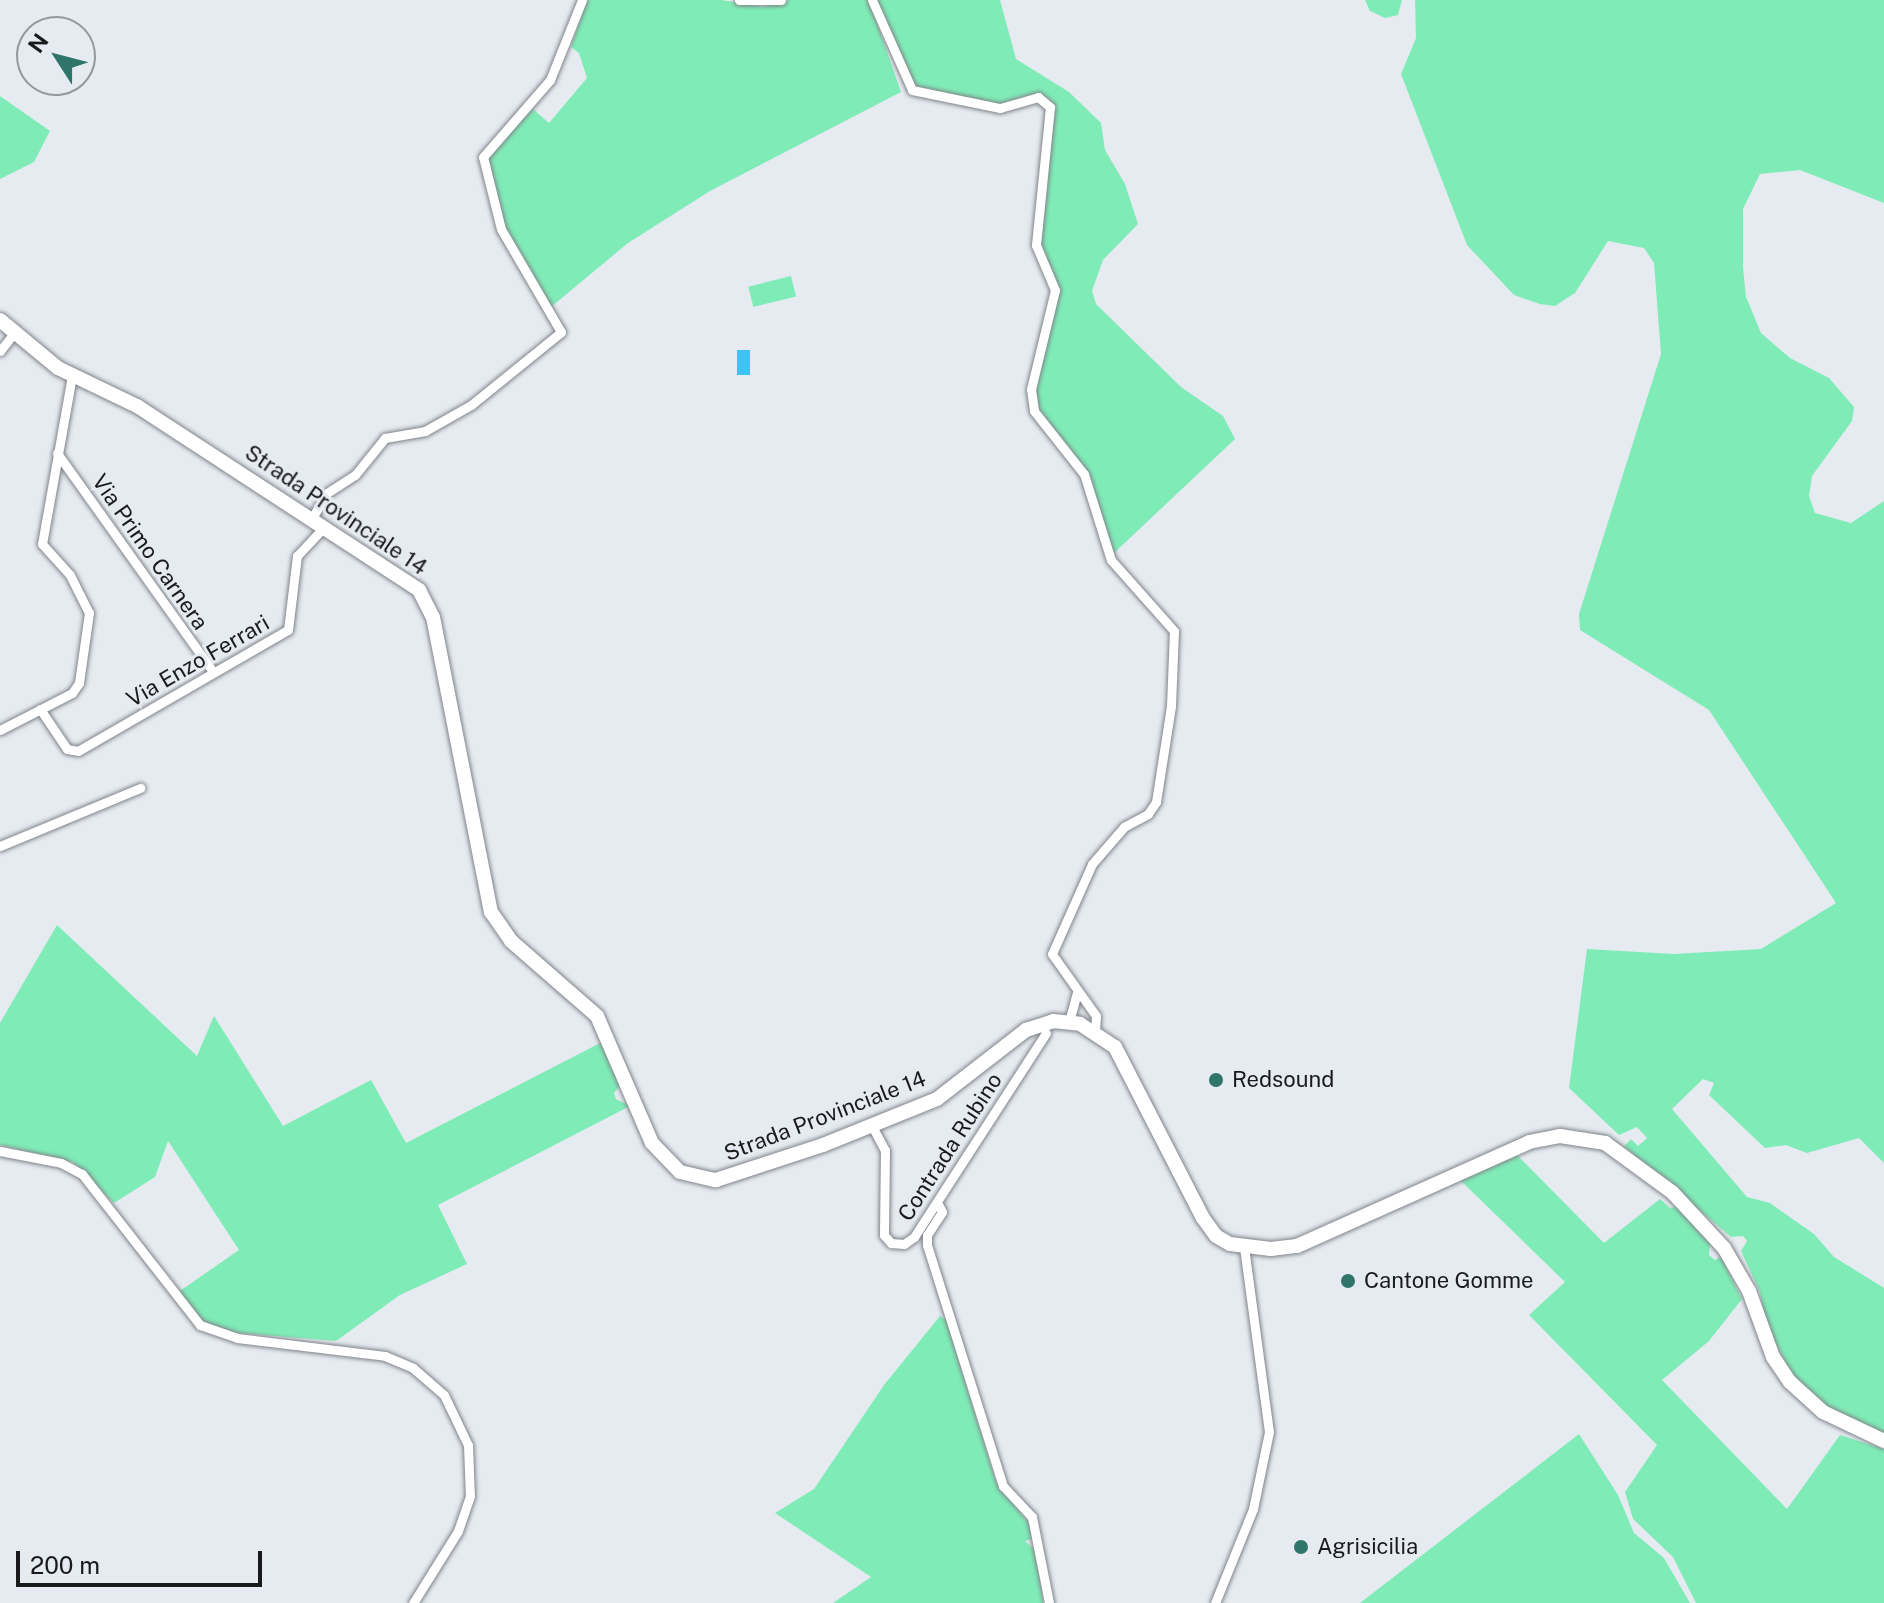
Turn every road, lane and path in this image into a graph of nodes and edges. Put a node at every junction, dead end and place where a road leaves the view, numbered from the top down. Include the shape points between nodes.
1 (582, 0) edge
2 (739, 0) edge
3 (781, 0) edge
4 (872, 0) edge
5 (0, 320) edge
6 (14, 333) junction
7 (0, 351) edge
8 (72, 376) junction
9 (57, 453) junction
10 (318, 522) junction
11 (213, 672) junction
12 (40, 709) junction
13 (0, 730) edge
14 (140, 788) dead end
15 (0, 846) edge
16 (1077, 992) junction
17 (1069, 1022) junction
18 (1095, 1030) junction
19 (1046, 1033) dead end
20 (872, 1126) junction
21 (0, 1151) edge
22 (937, 1202) junction
23 (1244, 1246) junction
24 (1884, 1441) edge
25 (413, 1603) edge
26 (1049, 1603) edge
27 (1215, 1603) edge

1 - 10 street via 550,80 483,157 501,229 561,332 471,405 425,431 385,438 355,475 327,493
2 - 3 street
4 - 16 street via 912,90 1000,108 1038,97 1050,107 1036,245 1055,290 1031,389 1034,411 1084,474 1111,560 1174,631 1171,706 1156,802 1148,814 1124,827 1092,864 1052,954
5 - 6 main road, Strada Provinciale 14
6 - 7 street
6 - 8 main road, Strada Provinciale 14
8 - 9 street
8 - 10 main road, Strada Provinciale 14 via 137,406
9 - 11 street, Via Primo Carnera
9 - 12 street via 42,544 70,575 89,622 77,688
10 - 11 street, Via Enzo Ferrari via 297,556 288,630
10 - 20 main road, Strada Provinciale 14 via 412,583 426,599 491,912 511,941 603,1024 661,1157 692,1177 716,1180
11 - 12 street, Via Enzo Ferrari via 78,751 67,749
12 - 13 street
14 - 15 street
16 - 17 street
16 - 18 street via 1096,1016
17 - 18 main road, Strada Provinciale 14
17 - 20 main road, Strada Provinciale 14 via 1026,1030 953,1089
18 - 23 main road via 1115,1047 1209,1229 1223,1241
19 - 22 street, Contrada Rubino
20 - 22 street, Contrada Rubino via 885,1150 887,1239 904,1244 914,1237
21 - 25 street via 45,1158 82,1174 200,1325 237,1338 385,1356 413,1368 444,1395 468,1445 470,1496 458,1531
22 - 26 street via 942,1212 927,1235 927,1245 1003,1486 1032,1517
23 - 24 main road via 1297,1246 1500,1152 1560,1136 1591,1138 1632,1160 1701,1218 1734,1263 1773,1357 1799,1392 1834,1419
23 - 27 street via 1269,1432 1253,1509

